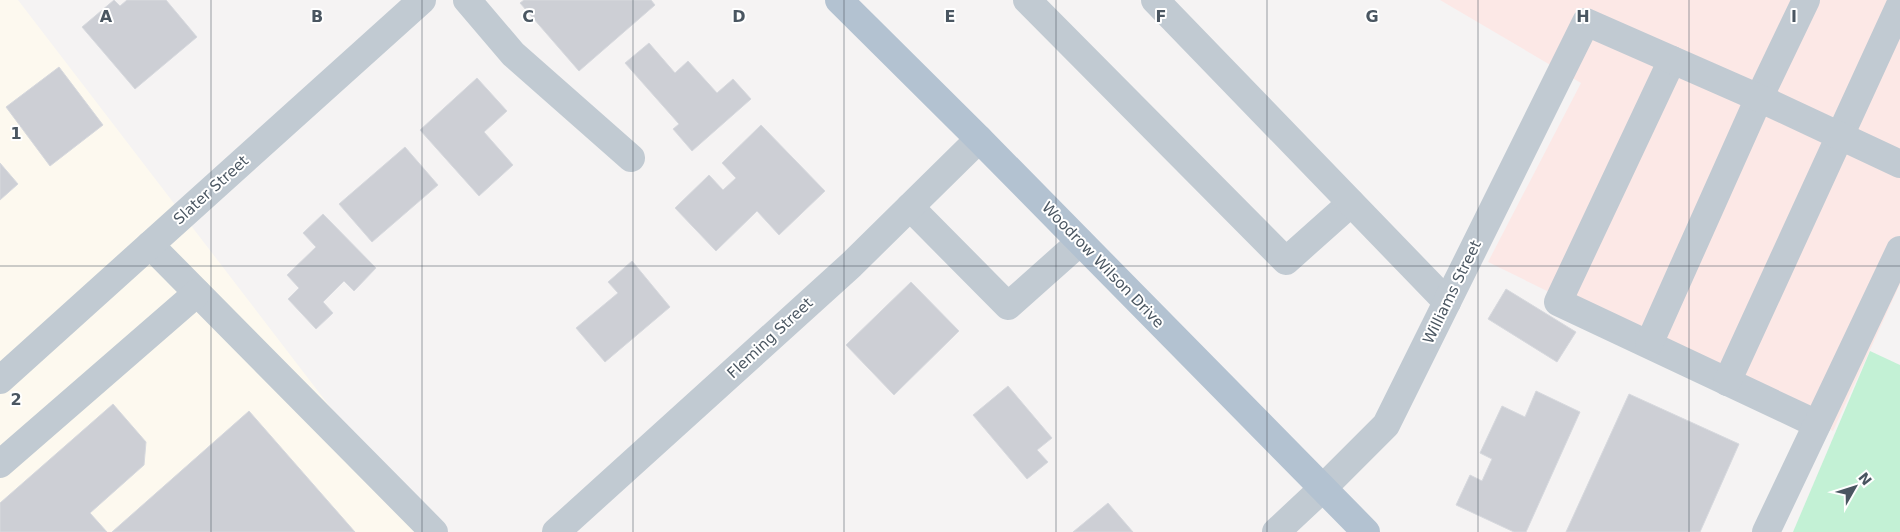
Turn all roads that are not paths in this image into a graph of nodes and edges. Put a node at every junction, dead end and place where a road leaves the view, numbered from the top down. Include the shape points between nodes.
1 (422, 0) edge
2 (467, 0) edge
3 (839, 0) edge
4 (1027, 0) edge
5 (1155, 0) edge
6 (1806, 0) edge
7 (1900, 5) edge
8 (1672, 60) junction
9 (1759, 98) junction
10 (1840, 136) junction
11 (979, 139) junction
12 (631, 158) dead end
13 (1900, 164) edge
14 (1351, 203) junction
15 (910, 207) junction
16 (1080, 242) junction
17 (150, 246) junction
18 (1900, 250) edge
19 (197, 293) junction
20 (1447, 302) junction
21 (1649, 344) junction
22 (0, 380) edge
23 (1727, 382) junction
24 (1817, 424) junction
25 (0, 464) edge
26 (1322, 489) junction
27 (434, 532) edge
28 (556, 532) edge
29 (1276, 532) edge
30 (1366, 532) edge
31 (1766, 532) edge

1 - 17 street, Slater Street
2 - 12 street via 513,54
3 - 11 main road, Woodrow Wilson Drive
4 - 14 street via 1286,261
5 - 14 street
6 - 9 street
7 - 10 street
8 - 9 street
8 - 20 street, Williams Street via 1586,22
8 - 21 street via 1558,302
9 - 10 street
9 - 21 street
10 - 13 street
10 - 23 street
11 - 15 street, Fleming Street
11 - 16 main road, Woodrow Wilson Drive
14 - 20 street
15 - 16 street via 1008,306
15 - 28 street, Fleming Street via 851,265
16 - 26 main road, Woodrow Wilson Drive
17 - 19 street
17 - 22 street, Slater Street
18 - 24 street
19 - 25 street
19 - 27 street
20 - 26 street, Williams Street via 1386,425
21 - 23 street
23 - 24 street
24 - 31 street
26 - 29 street, Williams Street
26 - 30 main road, Woodrow Wilson Drive

